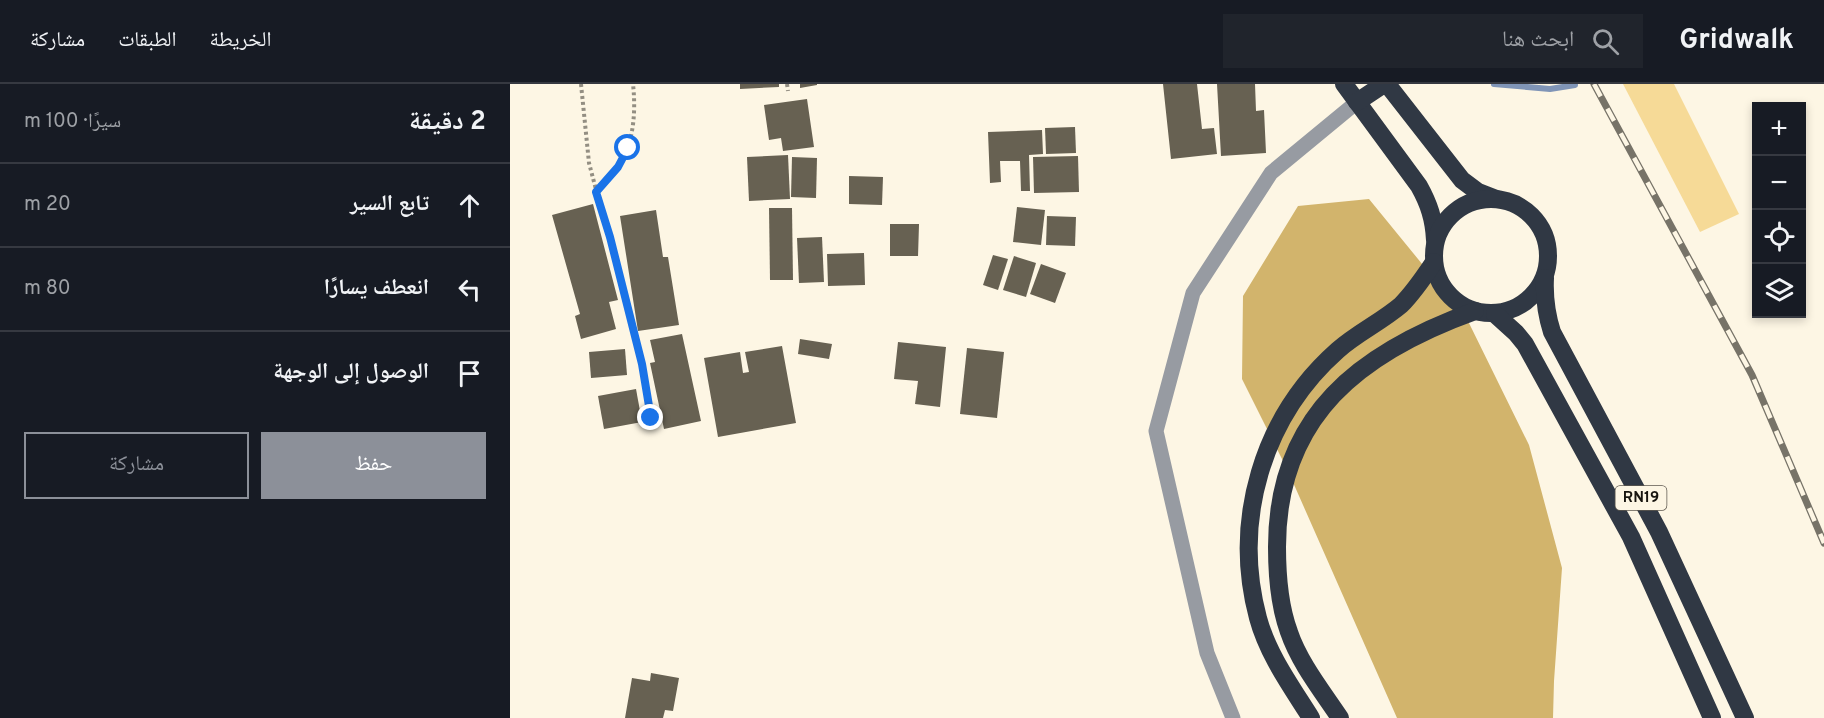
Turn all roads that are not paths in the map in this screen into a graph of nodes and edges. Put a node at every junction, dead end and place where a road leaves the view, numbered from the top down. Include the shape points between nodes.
1 (1344, 84) edge
2 (1386, 84) edge
3 (1357, 102) junction
4 (1498, 199) junction
5 (1435, 253) junction
6 (1545, 278) junction
7 (1475, 311) junction
8 (1495, 314) junction
9 (1233, 718) edge
10 (1311, 718) edge
11 (1340, 718) edge
12 (1712, 718) edge
13 (1745, 718) edge

1 - 3 highway
2 - 3 highway
2 - 4 highway via 1462,180 1478,192
3 - 5 highway via 1429,203
3 - 9 street via 1270,173 1193,293 1156,431 1207,652
4 - 5 highway via 1477,201 1458,210 1443,225
4 - 6 highway via 1518,206 1540,228 1549,257
5 - 7 highway via 1440,283 1455,301
5 - 10 highway via 1419,285 1401,304 1339,349 1304,385 1277,427 1258,472 1249,521 1249,571 1258,620 1277,665
6 - 8 highway via 1525,302
6 - 13 highway, RN19 via 1546,314 1552,332 1659,532
7 - 8 highway
7 - 11 highway via 1407,339 1349,378 1313,419 1289,466 1276,534 1283,614 1300,655
8 - 12 highway, RN19 via 1525,344 1631,537

